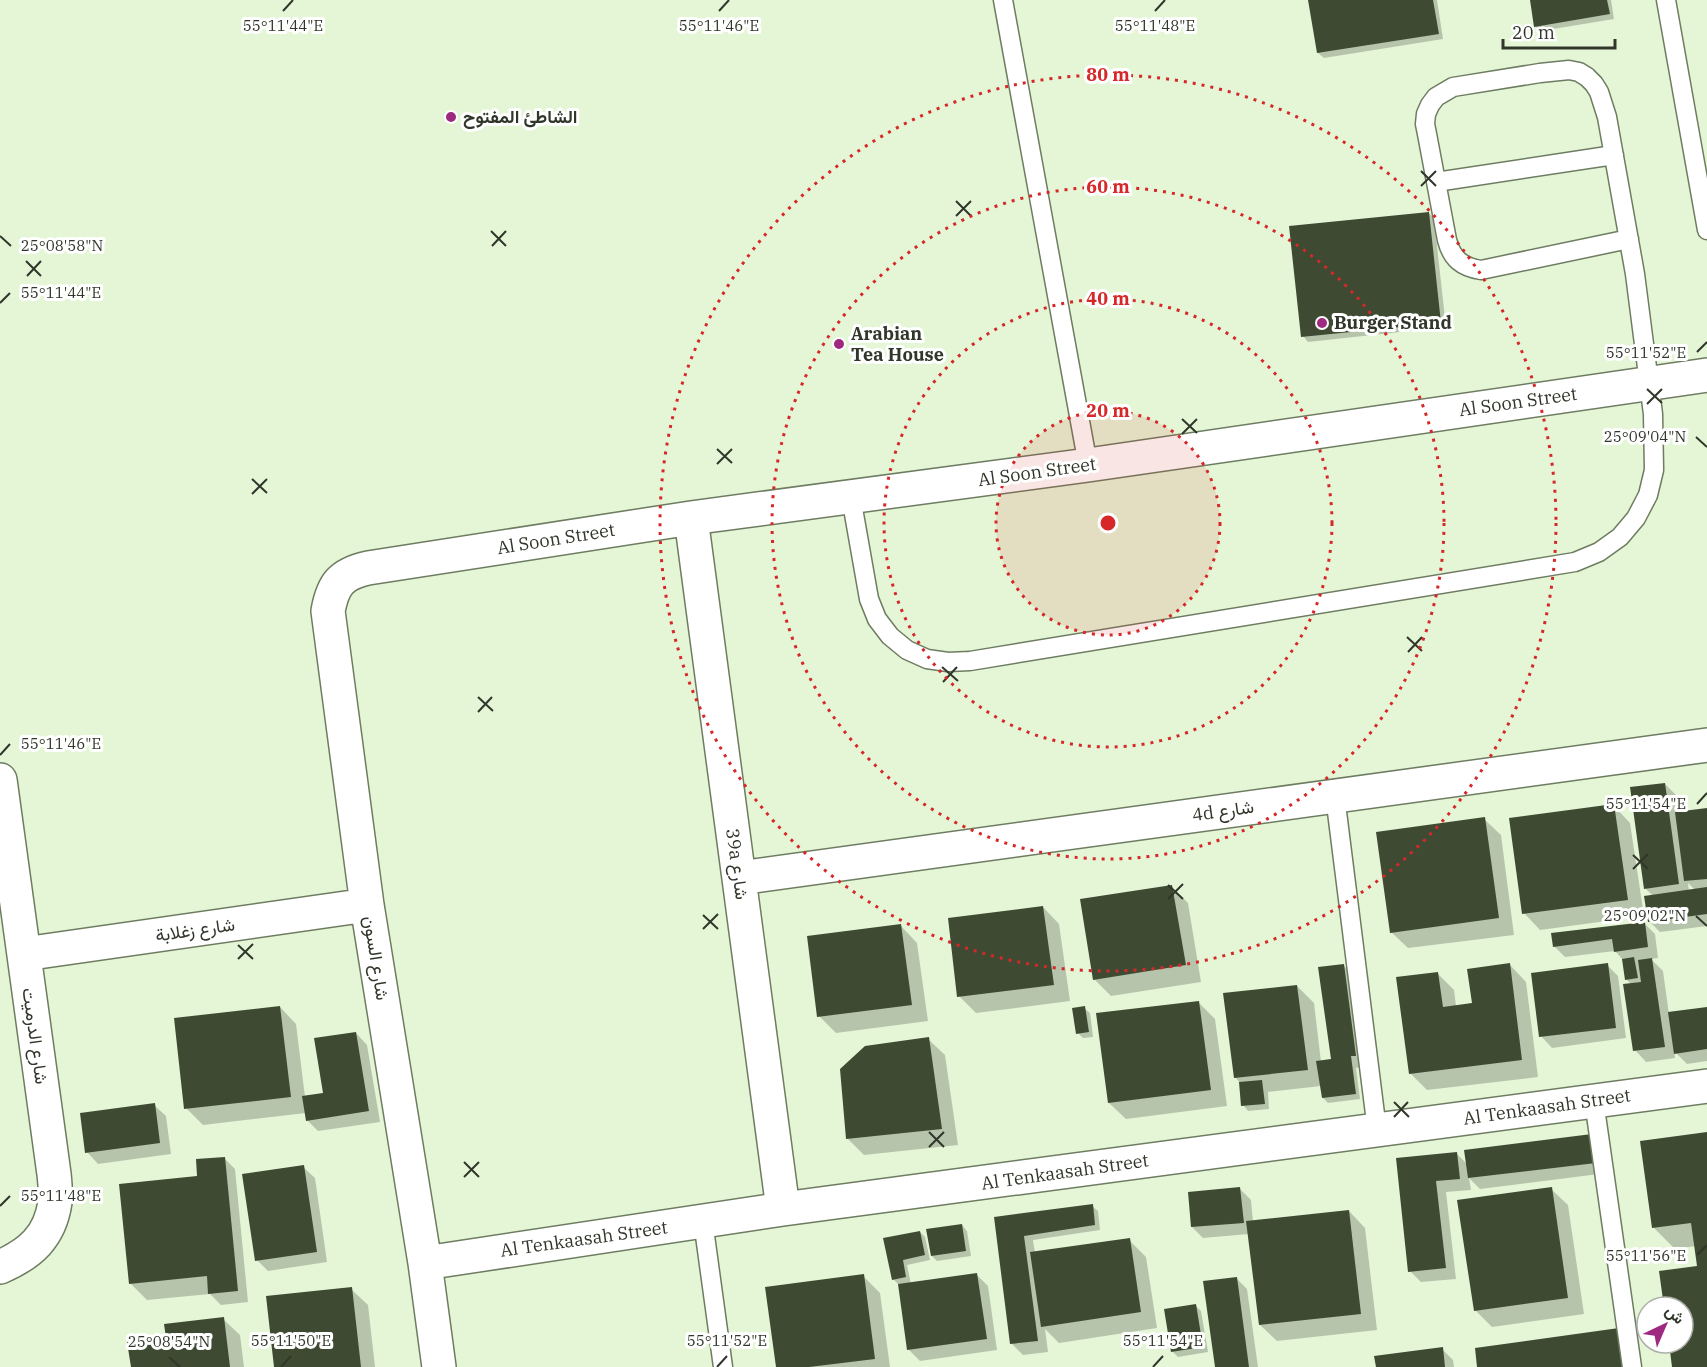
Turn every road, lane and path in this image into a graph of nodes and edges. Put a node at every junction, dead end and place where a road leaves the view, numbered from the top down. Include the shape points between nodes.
1 (1003, 0) edge
2 (1666, 0) edge
3 (1614, 156) junction
4 (1436, 182) junction
5 (1707, 230) edge
6 (1629, 239) junction
7 (1707, 375) edge
8 (1649, 382) junction
9 (1088, 465) junction
10 (851, 497) junction
11 (691, 518) junction
12 (368, 568) joint
13 (1707, 745) edge
14 (0, 780) edge
15 (1335, 796) junction
16 (739, 878) junction
17 (367, 905) junction
18 (24, 954) junction
19 (1707, 1086) edge
20 (1594, 1101) junction
21 (1377, 1130) junction
22 (783, 1209) junction
23 (703, 1221) junction
24 (425, 1263) junction
25 (0, 1267) edge
26 (439, 1367) edge
27 (723, 1367) edge
28 (1632, 1367) edge

1 - 9 lane
2 - 5 lane
3 - 4 lane
3 - 4 lane via 1599,92 1587,77 1569,70 1529,75 1453,87 1436,97 1425,124
3 - 6 lane
4 - 6 lane via 1449,249 1462,264 1472,268 1481,270
6 - 8 lane
7 - 8 street, Al Soon Street
8 - 9 street, Al Soon Street
8 - 10 lane via 1654,470 1648,495 1620,537 1575,562 969,661 937,661 907,650 877,619 869,599
9 - 10 street, Al Soon Street
10 - 11 street, Al Soon Street
11 - 12 street, Al Soon Street
11 - 16 street, 39a شارع
12 - 17 street, شارع السون via 339,581 328,611
13 - 15 street, 4d شارع
14 - 18 street, شارع الدرميت
15 - 16 street, 4d شارع
15 - 21 lane
16 - 22 street, 39a شارع
17 - 18 street, شارع زغلابة
17 - 24 street, شارع السون
18 - 25 street, شارع الدرميت via 55,1202 50,1224 38,1243 20,1258
19 - 20 street, Al Tenkaasah Street
20 - 21 street, Al Tenkaasah Street
20 - 28 lane
21 - 22 street, Al Tenkaasah Street
22 - 23 street, Al Tenkaasah Street
23 - 24 street, Al Tenkaasah Street
23 - 27 lane
24 - 26 street, شارع السون

